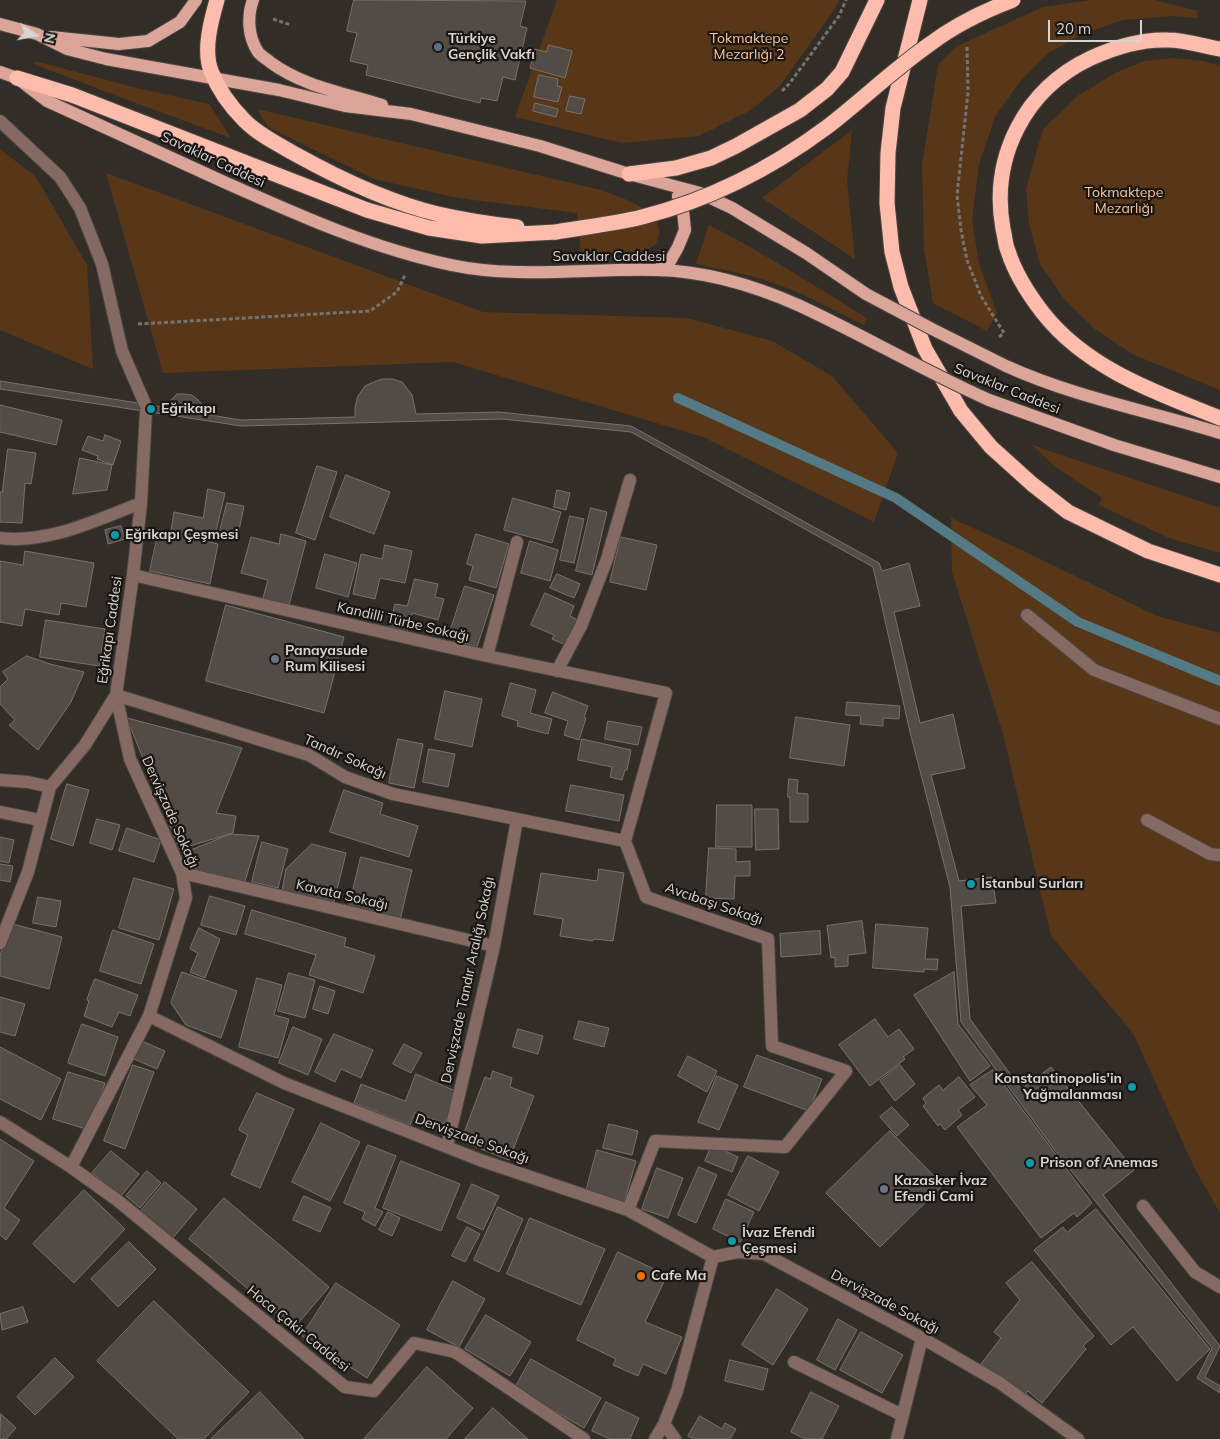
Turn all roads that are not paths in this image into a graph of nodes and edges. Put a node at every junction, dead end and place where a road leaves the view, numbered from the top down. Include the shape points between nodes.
1 (196, 0) edge
2 (217, 0) edge
3 (253, 0) edge
4 (877, 0) edge
5 (920, 0) edge
6 (1013, 0) edge
7 (0, 24) edge
8 (37, 34) junction
9 (1220, 49) edge
10 (0, 72) edge
11 (17, 78) junction
12 (216, 78) junction
13 (411, 114) junction
14 (0, 121) edge
15 (629, 174) junction
16 (676, 188) junction
17 (556, 232) junction
18 (658, 270) junction
19 (1220, 418) edge
20 (1220, 433) edge
21 (1220, 477) edge
22 (630, 480) dead end
23 (141, 503) junction
24 (0, 538) edge
25 (517, 542) dead end
26 (133, 575) junction
27 (1220, 575) edge
28 (1027, 615) dead end
29 (487, 656) junction
30 (557, 671) junction
31 (116, 695) junction
32 (1220, 719) edge
33 (0, 780) edge
34 (50, 787) junction
35 (0, 812) edge
36 (40, 820) junction
37 (517, 820) junction
38 (1147, 820) dead end
39 (625, 841) junction
40 (1220, 855) edge
41 (182, 873) junction
42 (0, 943) edge
43 (494, 946) junction
44 (149, 1016) junction
45 (0, 1122) edge
46 (447, 1146) junction
47 (71, 1167) junction
48 (1143, 1206) dead end
49 (628, 1210) junction
50 (713, 1257) junction
51 (1220, 1288) edge
52 (922, 1338) junction
53 (794, 1362) dead end
54 (902, 1415) junction
55 (664, 1424) junction
56 (584, 1439) edge
57 (655, 1439) edge
58 (675, 1439) edge
59 (897, 1439) edge
60 (1078, 1439) edge

1 - 8 main road via 180,22 148,40 119,44
2 - 12 highway via 208,43 208,59
3 - 13 main road via 249,27 253,41 259,53 284,73
4 - 15 highway via 842,72 827,89 800,110 711,158 676,168
5 - 27 highway via 893,108 887,203 892,252 901,287 926,349 961,411 991,447 1039,490 1068,512 1148,551
6 - 17 highway, bridge via 960,24 930,43 828,126 763,168 694,202 641,217
7 - 8 main road, Savaklar Caddesi
8 - 12 main road, Savaklar Caddesi via 68,49 106,60
9 - 19 highway via 1168,40 1131,44 1074,66 1036,100 1014,132 1003,166 1000,208 1007,250 1020,278 1043,314 1070,340 1128,380
10 - 11 main road, Savaklar Caddesi
11 - 17 highway via 72,95 367,210 429,228 482,236
11 - 18 main road, Savaklar Caddesi via 47,101 371,244 453,265 531,272
12 - 13 main road, Savaklar Caddesi via 345,106
12 - 17 highway via 228,102 265,138 359,187 438,214
13 - 15 main road, Savaklar Caddesi via 540,146
14 - 23 street, Eğrikapı Caddesi via 60,177 80,208 102,264 122,351 145,407
15 - 16 main road, Savaklar Caddesi
16 - 18 main road via 685,230 669,263
16 - 20 main road, Savaklar Caddesi, bridge via 732,208 866,294 1006,366 1072,392
18 - 21 main road, Savaklar Caddesi, bridge via 699,275 773,294 989,400 1114,445
22 - 30 street via 607,559 584,617
23 - 24 street via 62,532 16,540
23 - 26 street, Eğrikapı Caddesi
25 - 29 street
26 - 29 street, Kandilli Türbe Sokağı
26 - 31 street, Eğrikapı Caddesi
28 - 32 street via 1094,670
29 - 30 street, Kandilli Türbe Sokağı
30 - 39 street, Kandilli Türbe Sokağı via 666,693
31 - 34 street, Eğrikapı Caddesi via 85,745
31 - 37 street, Tandır Sokağı via 309,755 345,777 394,794
31 - 41 street, Dervişzade Sokağı via 130,759
33 - 34 street
34 - 36 street, Eğrikapı Caddesi
35 - 36 street
36 - 42 street, Eğrikapı Caddesi via 28,872
37 - 39 street, Tandır Sokağı
37 - 43 street, Dervişzade Tandır Aralığı Sokağı
38 - 40 street via 1210,854
39 - 49 street, Avcıbaşı Sokağı via 646,897 768,939 772,1046 846,1071 785,1147 655,1141
41 - 43 street, Kavata Sokağı
41 - 44 street, Dervişzade Sokağı via 186,898
43 - 46 street, Dervişzade Tandır Aralığı Sokağı
44 - 46 street, Dervişzade Sokağı via 284,1083
44 - 47 street
45 - 47 street, Hoca Çakir Caddesi
46 - 49 street, Dervişzade Sokağı
47 - 56 street, Hoca Çakir Caddesi via 117,1200 345,1387 374,1391 414,1343 455,1352
48 - 51 street via 1195,1272
49 - 50 street, Dervişzade Sokağı
50 - 52 street, Dervişzade Sokağı via 738,1252 764,1254
50 - 55 street via 677,1390
52 - 54 street
52 - 60 street, Dervişzade Sokağı via 1000,1383
53 - 54 street
54 - 59 street
55 - 57 street
55 - 58 street

